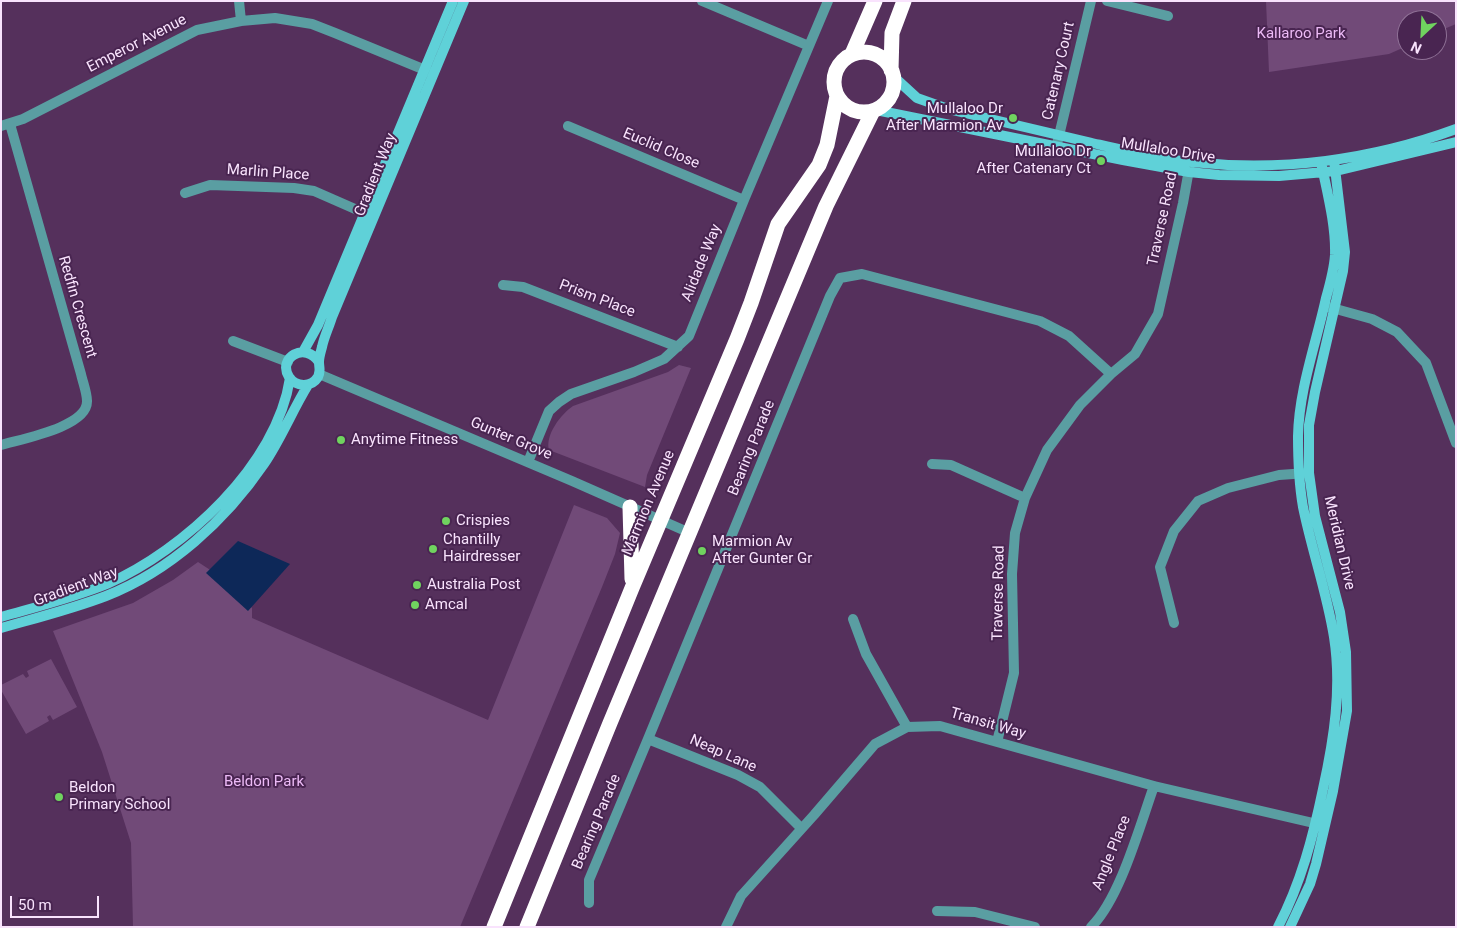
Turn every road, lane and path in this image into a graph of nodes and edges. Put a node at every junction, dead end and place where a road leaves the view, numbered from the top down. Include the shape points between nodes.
1 (239, 1) edge
2 (453, 1) edge
3 (464, 1) edge
4 (702, 1) edge
5 (828, 1) edge
6 (875, 1) edge
7 (904, 1) edge
8 (1091, 1) edge
9 (1107, 1) edge
10 (1168, 16) dead end
11 (241, 21) junction
12 (809, 46) junction
13 (852, 54) junction
14 (429, 72) junction
15 (892, 73) junction
16 (837, 96) junction
17 (874, 111) junction
18 (6, 125) edge
19 (568, 126) dead end
20 (1456, 129) edge
21 (1060, 135) junction
22 (1456, 142) edge
23 (1056, 146) junction
24 (1335, 166) junction
25 (1190, 167) junction
26 (1322, 167) junction
27 (185, 193) dead end
28 (744, 200) junction
29 (370, 215) junction
30 (503, 285) dead end
31 (1330, 307) junction
32 (233, 341) dead end
33 (678, 347) junction
34 (303, 352) junction
35 (288, 362) junction
36 (319, 362) junction
37 (319, 374) junction
38 (1111, 374) junction
39 (290, 378) junction
40 (308, 385) junction
41 (1456, 443) edge
42 (1, 445) edge
43 (528, 462) junction
44 (932, 464) dead end
45 (1304, 474) junction
46 (1025, 498) junction
47 (630, 506) junction
48 (661, 520) junction
49 (690, 533) junction
50 (632, 588) junction
51 (1, 616) edge
52 (853, 619) dead end
53 (1174, 624) dead end
54 (1, 628) edge
55 (907, 727) junction
56 (648, 739) junction
57 (997, 742) junction
58 (1154, 786) junction
59 (1320, 825) junction
60 (801, 828) junction
61 (588, 903) dead end
62 (937, 911) dead end
63 (528, 926) edge
64 (494, 927) edge
65 (726, 927) edge
66 (1035, 927) edge
67 (1091, 927) edge
68 (1278, 927) edge
69 (1290, 927) edge

1 - 11 street
2 - 14 street, Gradient Way
3 - 14 street, Gradient Way
4 - 12 street
5 - 12 street, Alidade Way
6 - 13 highway
7 - 15 highway via 892,33
8 - 21 street, Catenary Court
9 - 10 street
11 - 14 street, Emperor Avenue via 275,18 312,24
11 - 18 street, Emperor Avenue via 197,30
12 - 28 street, Alidade Way
13 - 15 highway via 875,54 882,58
13 - 16 highway via 835,72
14 - 29 street, Gradient Way
15 - 17 highway via 894,84 889,100
15 - 21 street, Mullaloo Drive via 917,98 933,105
16 - 17 highway via 852,110
16 - 48 highway, Marmion Avenue via 828,145 778,224 740,330
17 - 23 street, Mullaloo Drive
17 - 49 highway via 826,206
18 - 42 street, Redfin Crescent via 88,402 82,415 74,422
19 - 28 street, Euclid Close
20 - 24 street, Mullaloo Drive
21 - 23 street, Catenary Court
21 - 25 street, Mullaloo Drive
22 - 24 street, Mullaloo Drive via 1392,159
23 - 25 street, Mullaloo Drive
24 - 26 street, Mullaloo Drive
24 - 31 street, Meridian Drive via 1345,252 1343,271
25 - 26 street, Mullaloo Drive
25 - 38 street, Traverse Road via 1158,314 1135,354
26 - 31 street, Meridian Drive via 1335,254
27 - 29 street, Marlin Place via 210,185 294,188 314,191
28 - 33 street, Alidade Way via 690,336
29 - 34 street, Gradient Way
29 - 36 street, Gradient Way via 322,344
30 - 33 street, Prism Place via 523,287
31 - 41 street via 1372,319 1397,332 1426,363
31 - 45 street, Meridian Drive via 1311,412
32 - 35 street
33 - 43 street, Alidade Way via 664,359 571,394 559,402 549,411
34 - 35 street via 294,354
34 - 36 street via 314,355
35 - 39 street
36 - 37 street
37 - 40 street
37 - 43 street, Gunter Grove
38 - 46 street, Traverse Road via 1080,405 1047,450
38 - 56 street, Bearing Parade via 1069,336 1040,321 862,274 840,278
39 - 40 street via 298,384
39 - 51 street, Gradient Way via 283,410 254,462 232,491 194,529 159,555 108,583
40 - 54 street, Gradient Way via 257,474 224,514 181,552 143,578 108,595
43 - 47 street, Gunter Grove
44 - 46 street via 952,465
45 - 53 street via 1278,475 1236,486 1198,501 1174,531 1160,567
45 - 59 street, Meridian Drive via 1340,612 1347,671 1348,711 1341,751
46 - 57 street, Traverse Road via 1015,533 1012,574 1014,673
47 - 48 street, Gunter Grove
47 - 50 highway
48 - 49 street, Gunter Grove
48 - 50 highway, Marmion Avenue
49 - 63 highway
50 - 64 highway, Marmion Avenue
52 - 55 street via 866,654
55 - 57 street, Transit Way via 940,726
55 - 60 street, Transit Way via 875,744
56 - 60 street, Neap Lane via 738,775 760,788
56 - 61 street, Bearing Parade via 588,880
57 - 58 street, Transit Way
58 - 59 street, Transit Way
58 - 67 street, Angle Place via 1122,875 1099,919
59 - 68 street, Meridian Drive
59 - 69 street, Meridian Drive via 1310,884
60 - 65 street, Transit Way via 741,896
62 - 66 street via 975,912

